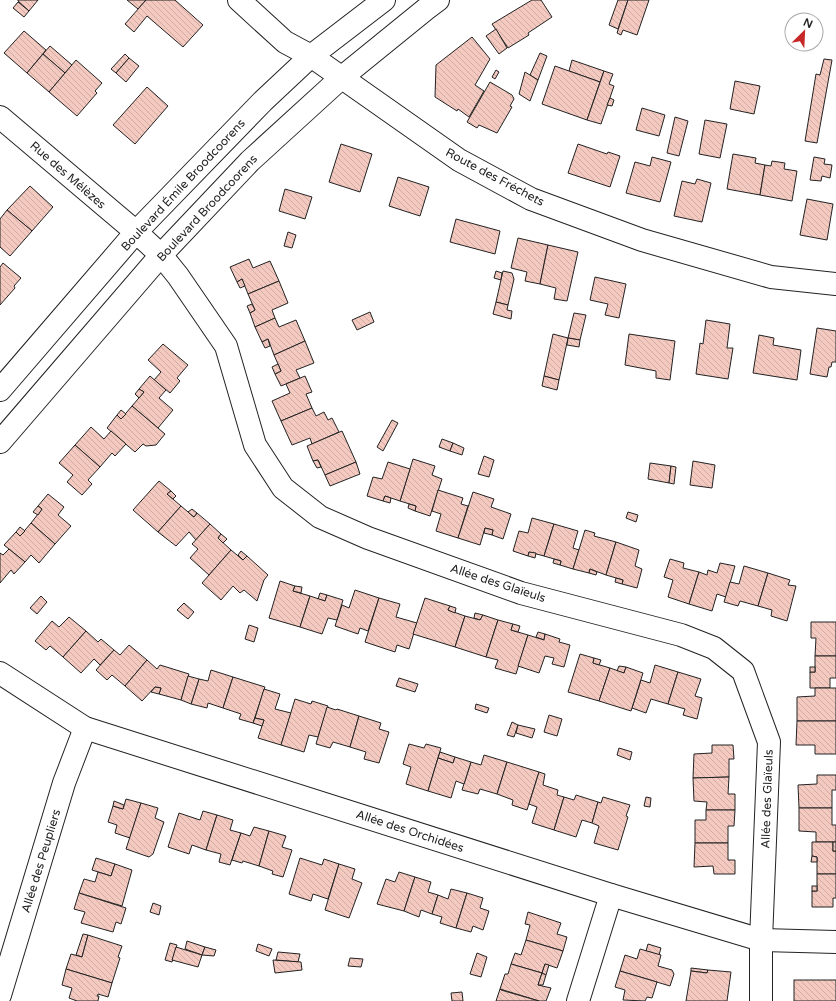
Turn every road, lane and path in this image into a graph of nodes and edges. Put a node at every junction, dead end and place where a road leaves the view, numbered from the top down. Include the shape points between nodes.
1 (239, 0) edge
2 (384, 0) edge
3 (438, 0) edge
4 (311, 56) junction
5 (341, 78) junction
6 (0, 117) edge
7 (136, 232) junction
8 (161, 255) junction
9 (836, 284) edge
10 (0, 390) edge
11 (0, 442) edge
12 (0, 673) edge
13 (85, 728) junction
14 (611, 895) junction
15 (761, 940) junction
16 (836, 942) edge
17 (0, 995) edge
18 (578, 1001) edge
19 (761, 1001) edge

1 - 4 street, Route des Fréchets via 285,42
2 - 4 street, Boulevard Émile Broodcoorens
3 - 5 street, Boulevard Broodcoorens
4 - 5 street, Route des Fréchets
4 - 7 street, Boulevard Émile Broodcoorens via 263,101
5 - 8 street, Boulevard Broodcoorens via 250,161
5 - 9 street, Route des Fréchets via 458,160 531,199 642,240 771,277
6 - 7 street, Rue des Mélèzes
7 - 8 street, Allée des Glaïeuls
7 - 10 street, Boulevard Émile Broodcoorens
8 - 11 street, Boulevard Broodcoorens
8 - 15 street, Allée des Glaïeuls via 180,278 226,346 255,445 283,488 320,517 368,538 521,593 681,635 714,648 743,671 769,742
12 - 13 street, Allée des Orchidées
13 - 14 street, Allée des Orchidées
13 - 17 street, Allée des Peupliers via 64,783
14 - 15 street, Allée des Orchidées
14 - 18 street
15 - 16 street, Allée des Orchidées
15 - 19 street, Allée des Glaïeuls

